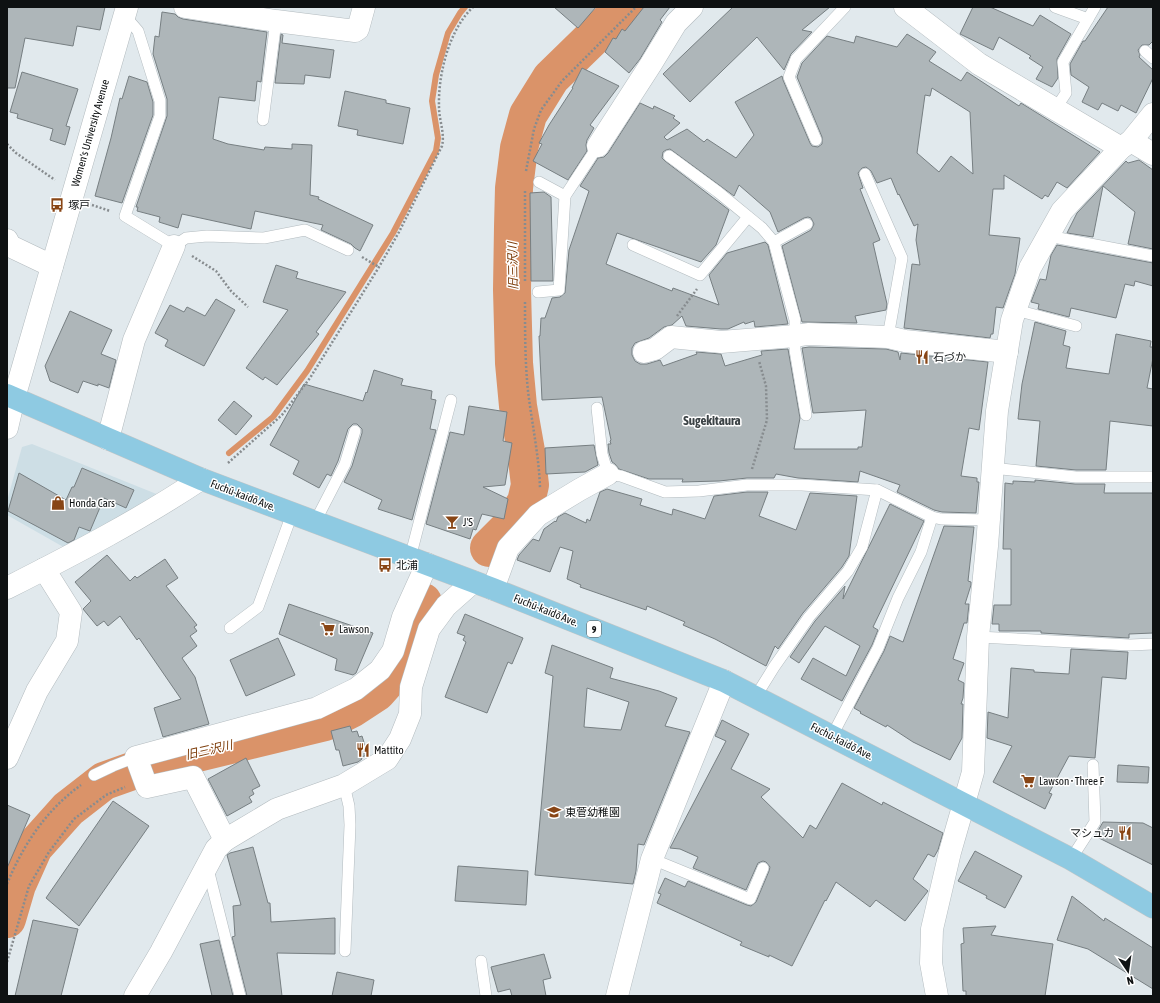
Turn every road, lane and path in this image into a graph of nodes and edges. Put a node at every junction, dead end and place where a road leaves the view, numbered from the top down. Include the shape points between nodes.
1 (184, 7) edge
2 (364, 7) edge
3 (472, 7) edge
4 (692, 7) edge
5 (845, 7) edge
6 (905, 7) edge
7 (1055, 7) edge
8 (1095, 7) edge
9 (238, 11) edge
10 (126, 12) edge
11 (1088, 19) junction
12 (276, 21) junction
13 (1056, 108) junction
14 (1153, 114) edge
15 (263, 120) dead end
16 (816, 140) dead end
17 (7, 144) edge
18 (1126, 144) junction
19 (598, 146) joint
20 (1153, 154) edge
21 (669, 156) dead end
22 (865, 174) dead end
23 (539, 182) dead end
24 (73, 193) junction
25 (565, 196) junction
26 (125, 216) junction
27 (748, 218) junction
28 (807, 224) dead end
29 (1048, 236) junction
30 (7, 240) edge
31 (774, 242) junction
32 (633, 245) dead end
33 (174, 246) junction
34 (348, 250) dead end
35 (1153, 256) edge
36 (365, 258) dead end
37 (52, 266) junction
38 (379, 267) junction
39 (700, 275) junction
40 (538, 292) dead end
41 (248, 307) dead end
42 (1016, 310) junction
43 (1076, 326) dead end
44 (795, 336) junction
45 (671, 337) junction
46 (888, 337) junction
47 (752, 340) junction
48 (644, 352) dead end
49 (1007, 352) junction
50 (10, 396) edge
51 (451, 400) dead end
52 (596, 408) dead end
53 (806, 415) dead end
54 (7, 428) edge
55 (355, 431) dead end
56 (108, 439) junction
57 (228, 463) dead end
58 (992, 468) junction
59 (608, 474) junction
60 (1153, 477) edge
61 (201, 479) junction
62 (747, 485) junction
63 (876, 490) junction
64 (292, 514) junction
65 (932, 517) junction
66 (988, 520) junction
67 (315, 522) junction
68 (418, 561) junction
69 (44, 569) junction
70 (473, 582) junction
71 (7, 588) edge
72 (493, 589) junction
73 (230, 628) dead end
74 (978, 637) junction
75 (1153, 644) edge
76 (724, 681) junction
77 (756, 696) junction
78 (832, 736) junction
79 (136, 757) junction
80 (7, 758) edge
81 (1093, 765) dead end
82 (94, 775) joint
83 (144, 779) junction
84 (344, 785) junction
85 (964, 803) junction
86 (225, 840) junction
87 (652, 858) junction
88 (1071, 859) junction
89 (207, 867) junction
90 (763, 868) dead end
91 (7, 884) edge
92 (1153, 907) edge
93 (345, 951) dead end
94 (481, 961) dead end
95 (7, 962) edge
96 (135, 996) edge
97 (240, 996) edge
98 (486, 996) edge
99 (617, 996) edge
100 (937, 996) edge

1 - 9 street
2 - 12 street via 358,29 355,31
3 - 38 path via 452,38 440,78 439,108 444,138 442,146
4 - 19 street via 676,23
5 - 16 lane via 796,59 789,77
6 - 13 street via 979,64
7 - 11 lane
8 - 11 lane
9 - 12 street
10 - 24 street, Women's University Avenue
10 - 26 lane via 138,31 160,101 160,116
11 - 13 lane via 1063,62 1066,93
12 - 15 lane
13 - 18 street
14 - 18 street
17 - 24 path
18 - 20 street
18 - 29 street via 1062,211
19 - 25 lane
21 - 27 lane
22 - 46 lane via 902,258
23 - 25 lane
24 - 26 path via 89,204
24 - 37 street, Women's University Avenue
25 - 40 lane via 559,290
26 - 33 lane
27 - 31 lane via 762,228
27 - 39 lane
28 - 31 lane
29 - 35 lane
29 - 42 street via 1030,268
30 - 37 street via 10,246
31 - 44 lane via 795,320
32 - 39 lane
33 - 34 lane via 186,238 264,238 305,230
33 - 41 path via 216,271 231,291
33 - 56 street via 134,340
36 - 38 path
37 - 50 street, Women's University Avenue
38 - 57 path via 310,378 282,415
39 - 45 path via 702,282 674,321
42 - 43 lane
42 - 49 street
44 - 46 street via 808,334
44 - 47 street
44 - 53 lane
45 - 47 street via 721,342
45 - 48 street via 656,349
46 - 49 street
47 - 62 path via 766,386 766,420
49 - 58 street via 997,411
50 - 54 street, Women's University Avenue
50 - 56 main road, Fuchū-kaidō Ave. / 9
51 - 68 lane
52 - 59 lane via 602,454
55 - 67 lane via 345,464
56 - 61 main road, Fuchū-kaidō Ave. / 9
58 - 60 lane via 1076,477
58 - 66 street
59 - 62 lane via 622,476 665,492
59 - 72 street via 538,515 508,548
61 - 64 main road, Fuchū-kaidō Ave. / 9
61 - 69 street via 114,533
62 - 63 lane via 802,485
63 - 65 lane
63 - 77 lane via 862,547 848,571 809,618
64 - 67 main road, Fuchū-kaidō Ave. / 9
64 - 73 lane via 258,607
65 - 66 lane
65 - 78 lane via 921,552 898,598 878,648
66 - 74 street
67 - 68 main road, Fuchū-kaidō Ave. / 9
68 - 70 main road, Fuchū-kaidō Ave. / 9
68 - 79 street via 393,651 380,670 356,689 317,708
69 - 71 street
69 - 80 street via 71,612 67,641 36,691
70 - 72 main road, Fuchū-kaidō Ave. / 9
70 - 84 street via 446,606 429,629 411,687 410,714 400,739 387,759
72 - 76 main road, Fuchū-kaidō Ave. / 9
74 - 75 lane
74 - 85 street via 973,772
76 - 77 main road, Fuchū-kaidō Ave. / 9
76 - 87 street
77 - 78 main road, Fuchū-kaidō Ave. / 9
78 - 85 main road, Fuchū-kaidō Ave. / 9
79 - 82 lane
79 - 83 street
81 - 88 lane via 1095,822
82 - 91 path via 67,795 46,816 23,850
83 - 86 street via 147,787 194,777
83 - 95 path via 106,795 74,819 49,852 29,886
84 - 86 street via 277,809
84 - 93 lane via 350,825
85 - 88 main road, Fuchū-kaidō Ave. / 9
85 - 100 street via 932,929 931,963
86 - 89 street via 216,849
87 - 90 lane via 750,899
87 - 99 street
88 - 92 main road, Fuchū-kaidō Ave. / 9
89 - 96 street
89 - 97 lane
94 - 98 lane

